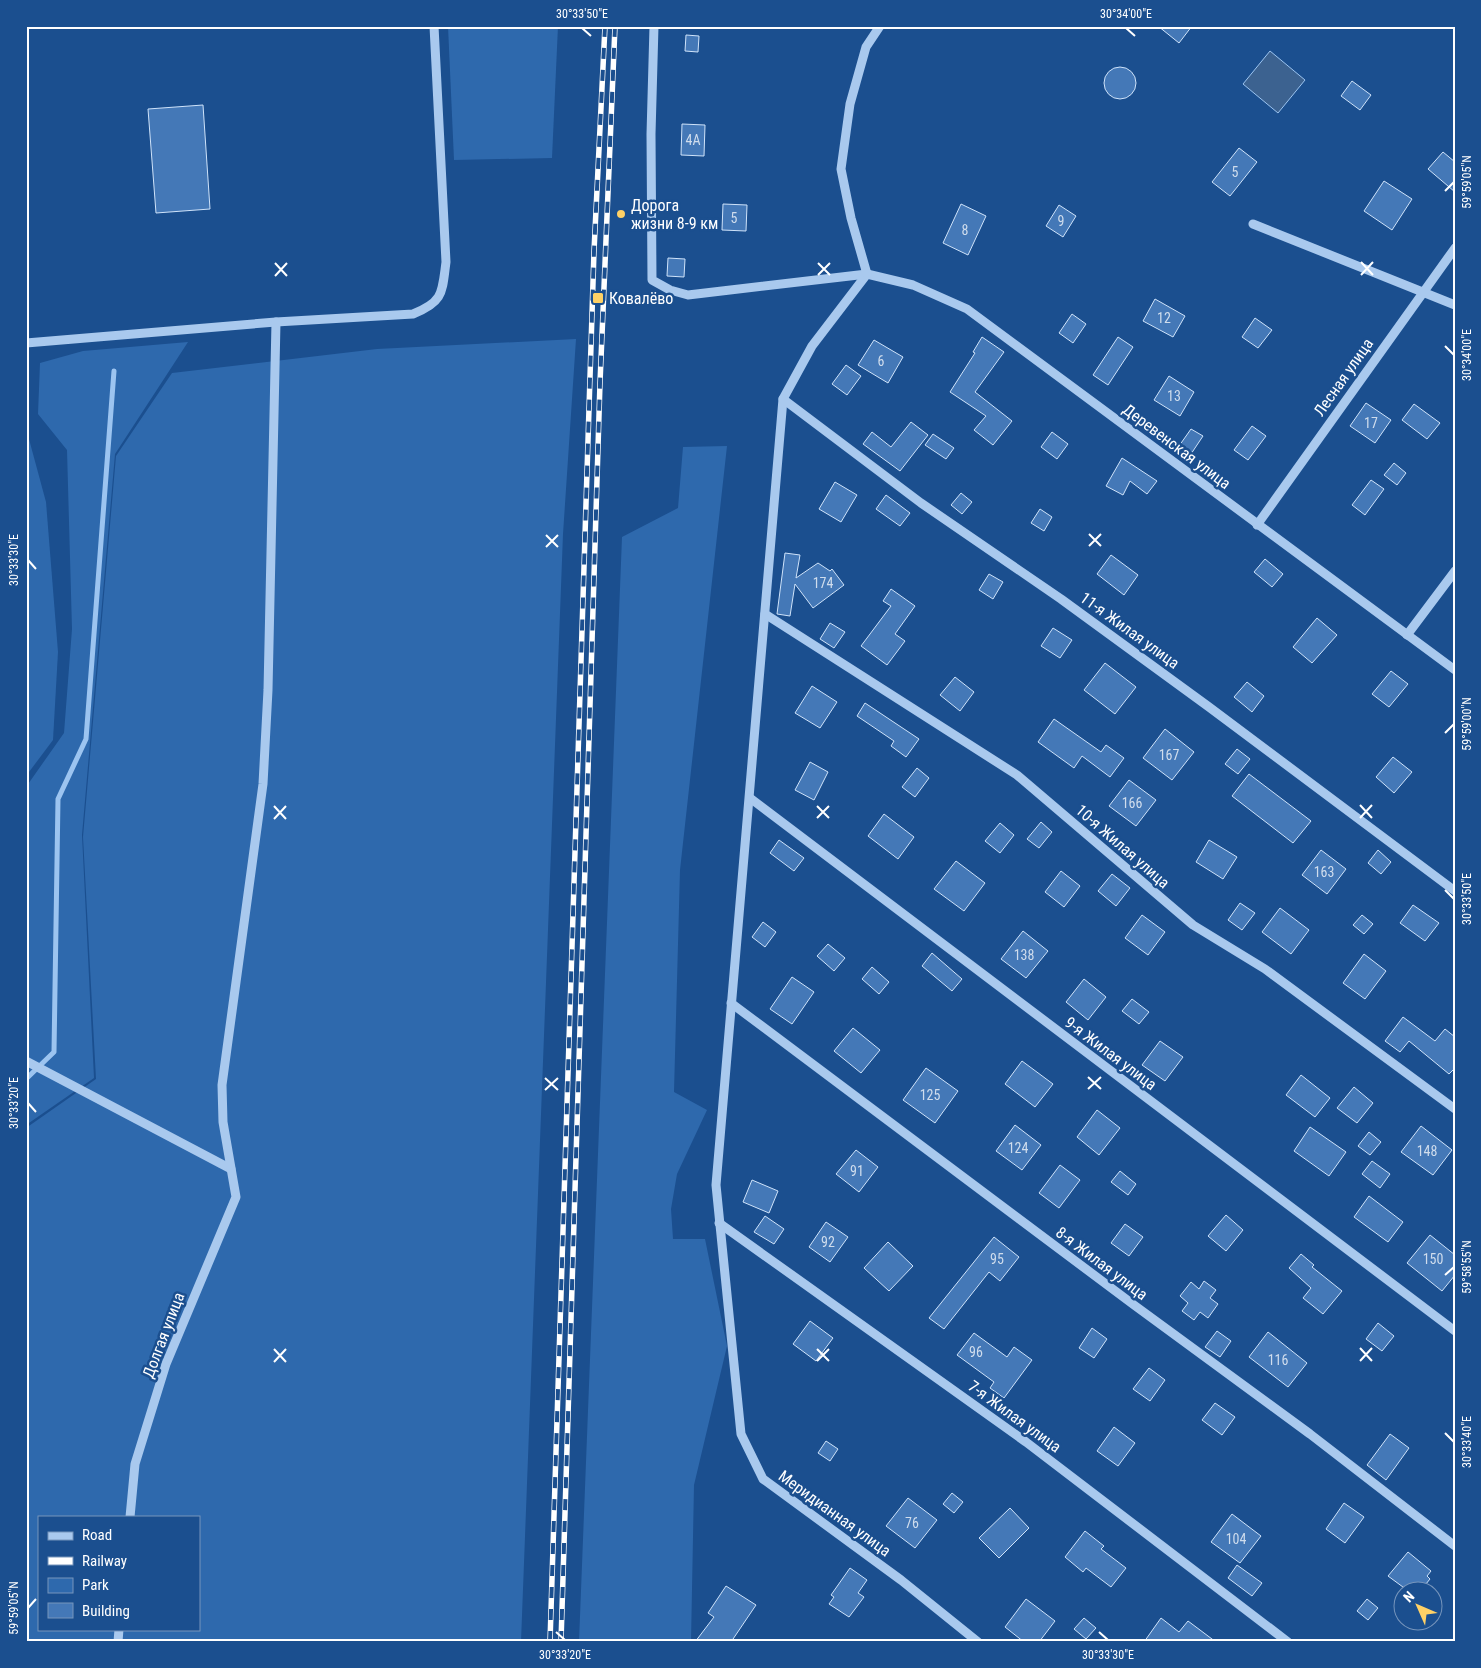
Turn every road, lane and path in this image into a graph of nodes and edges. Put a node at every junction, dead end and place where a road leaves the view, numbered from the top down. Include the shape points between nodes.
1 (434, 26) edge
2 (654, 26) edge
3 (880, 26) edge
4 (1253, 224) dead end
5 (1455, 248) edge
6 (867, 274) junction
7 (1422, 292) junction
8 (1455, 304) edge
9 (276, 322) junction
10 (26, 343) edge
11 (783, 399) junction
12 (1258, 525) junction
13 (1455, 572) edge
14 (765, 614) junction
15 (1407, 634) junction
16 (1455, 670) edge
17 (750, 798) junction
18 (1455, 891) edge
19 (731, 1003) junction
20 (26, 1062) edge
21 (1455, 1109) edge
22 (231, 1169) junction
23 (719, 1223) junction
24 (1455, 1331) edge
25 (130, 1516) edge
26 (1455, 1546) edge
27 (978, 1642) edge
28 (1288, 1642) edge

1 - 9 street via 446,262 440,297 428,308 414,314
2 - 6 street via 652,280 688,295
3 - 6 street via 866,47 850,104 841,168
4 - 7 street
5 - 7 street, Лесная улица
6 - 11 street via 812,346
6 - 12 street, Деревенская улица via 913,285 967,309
7 - 8 street
7 - 12 street, Лесная улица
9 - 10 street
9 - 22 street, Долгая улица via 263,784 222,1085 223,1122
11 - 14 street, Меридианная улица
11 - 18 street, 11-я Жилая улица via 921,503 1202,701
12 - 15 street, Деревенская улица
13 - 15 street
14 - 17 street, Меридианная улица
14 - 21 street, 10-я Жилая улица via 1017,775 1192,925 1265,969
15 - 16 street, Деревенская улица
17 - 19 street, Меридианная улица
17 - 24 street, 9-я Жилая улица
19 - 23 street, Меридианная улица via 716,1185
19 - 26 street, 8-я Жилая улица via 1310,1434
20 - 22 street
22 - 25 street, Долгая улица via 236,1197 166,1364 135,1464
23 - 27 street, Меридианная улица via 741,1434 763,1479 901,1580
23 - 28 street, 7-я Жилая улица via 1026,1442

